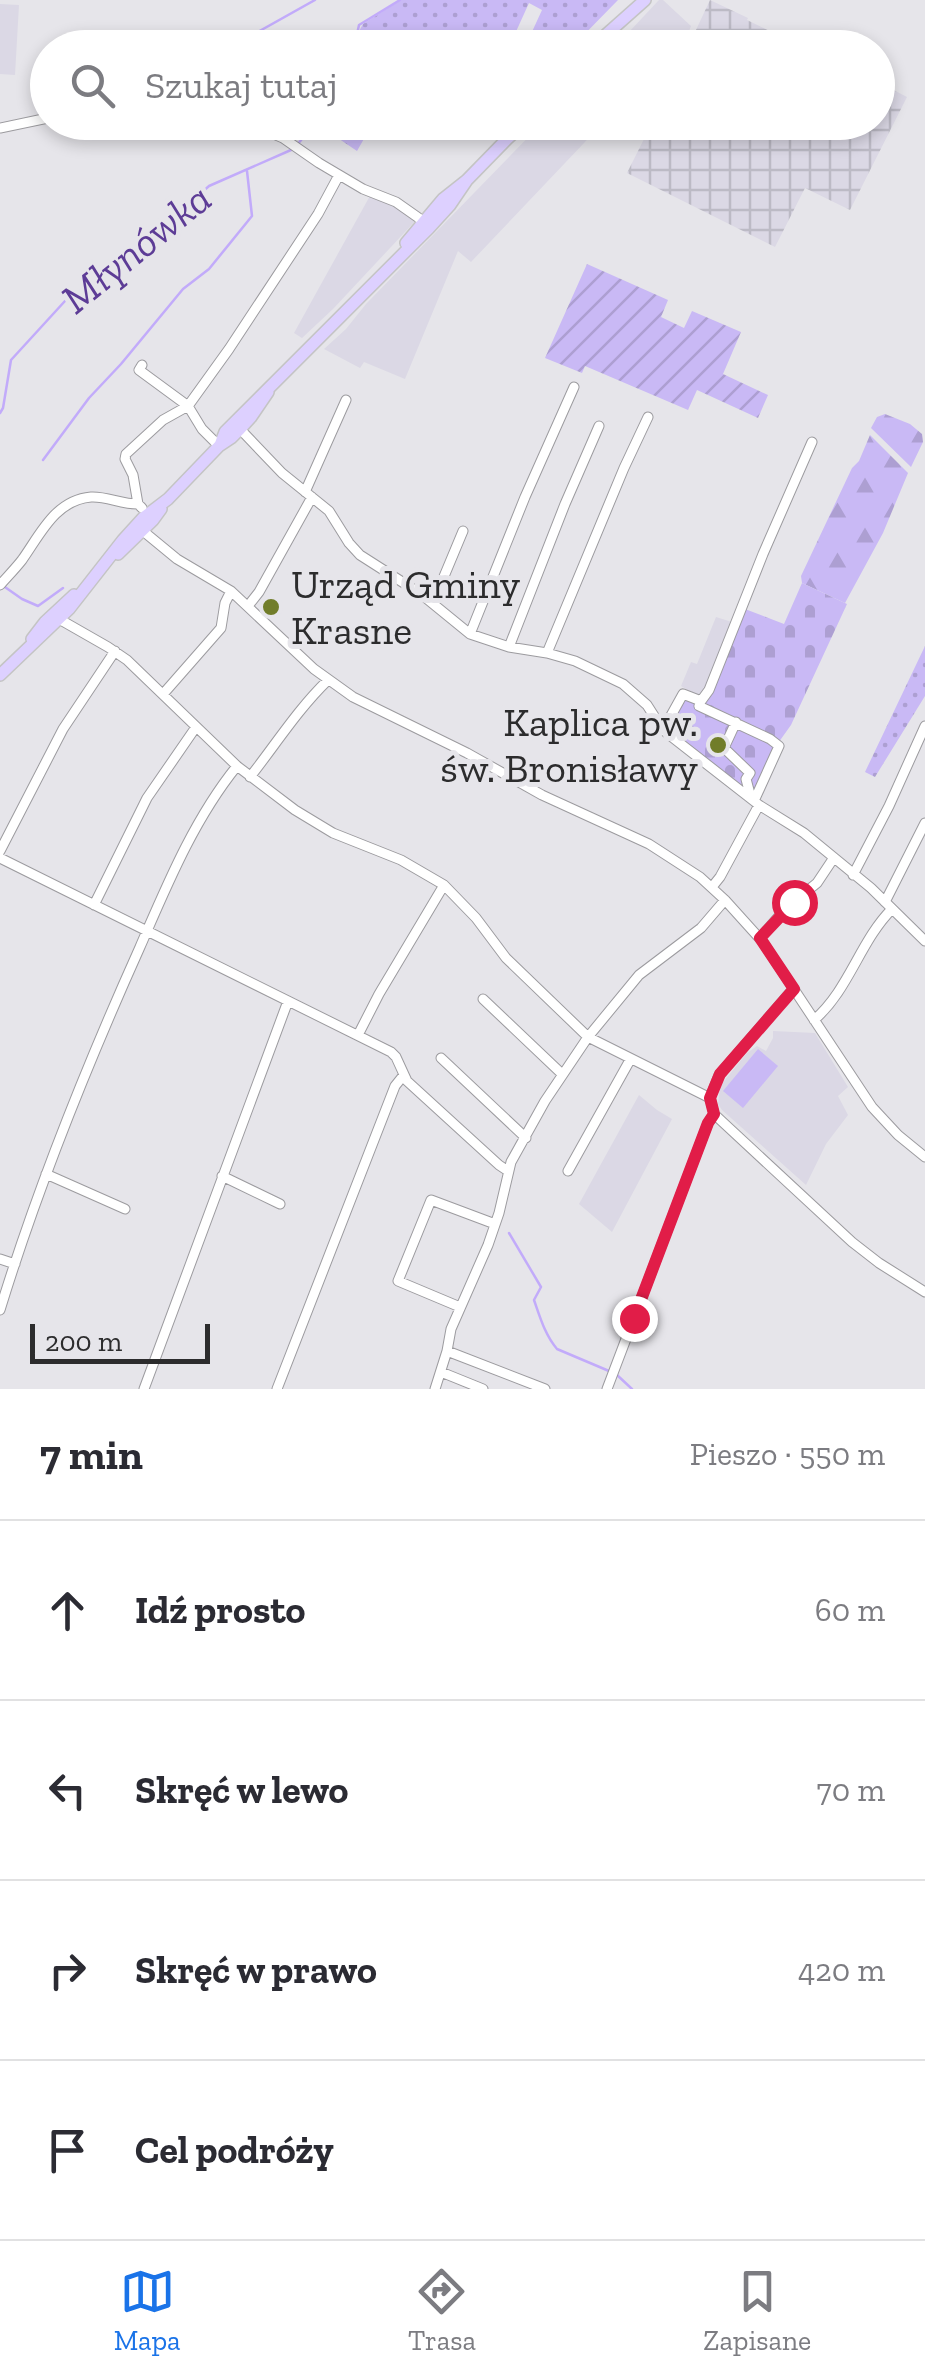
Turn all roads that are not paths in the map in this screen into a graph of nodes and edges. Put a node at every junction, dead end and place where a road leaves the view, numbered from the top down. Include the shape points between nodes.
1 (632, 0) edge
2 (645, 0) edge
3 (612, 28) joint
4 (30, 122) edge
5 (0, 128) edge
6 (285, 140) edge
7 (506, 140) edge
8 (339, 175) junction
9 (467, 180) junction
10 (423, 221) junction
11 (384, 272) junction
12 (142, 364) dead end
13 (574, 387) dead end
14 (268, 392) junction
15 (346, 400) dead end
16 (188, 406) junction
17 (648, 418) dead end
18 (599, 426) dead end
19 (234, 430) junction
20 (812, 442) dead end
21 (219, 445) junction
22 (308, 494) junction
23 (140, 520) junction
24 (463, 531) dead end
25 (0, 585) edge
26 (85, 586) junction
27 (230, 591) junction
28 (431, 602) junction
29 (63, 603) junction
30 (248, 606) junction
31 (59, 619) junction
32 (44, 622) junction
33 (470, 634) junction
34 (509, 647) junction
35 (24, 650) junction
36 (114, 651) junction
37 (547, 653) junction
38 (0, 675) edge
39 (328, 680) junction
40 (164, 693) junction
41 (701, 701) junction
42 (736, 722) junction
43 (925, 726) edge
44 (196, 727) junction
45 (663, 730) junction
46 (237, 766) junction
47 (250, 777) junction
48 (755, 802) junction
49 (925, 822) edge
50 (0, 850) edge
51 (0, 858) edge
52 (833, 859) junction
53 (854, 875) junction
54 (444, 884) junction
55 (712, 887) junction
56 (725, 900) junction
57 (94, 905) junction
58 (888, 905) junction
59 (147, 931) junction
60 (760, 938) junction
61 (925, 941) edge
62 (794, 989) junction
63 (482, 998) dead end
64 (288, 1001) junction
65 (814, 1020) junction
66 (358, 1036) junction
67 (588, 1037) junction
68 (442, 1058) dead end
69 (630, 1060) junction
70 (562, 1074) junction
71 (403, 1076) junction
72 (710, 1098) junction
73 (714, 1114) junction
74 (526, 1138) junction
75 (925, 1157) edge
76 (508, 1171) junction
77 (568, 1172) dead end
78 (46, 1174) junction
79 (222, 1176) junction
80 (280, 1204) dead end
81 (126, 1209) dead end
82 (495, 1224) junction
83 (0, 1259) edge
84 (15, 1264) junction
85 (925, 1292) edge
86 (460, 1306) junction
87 (0, 1310) edge
88 (448, 1351) junction
89 (441, 1372) junction
90 (144, 1389) edge
91 (277, 1389) edge
92 (435, 1389) edge
93 (482, 1389) edge
94 (545, 1389) edge
95 (607, 1389) edge

1 - 3 main road
2 - 3 main road
4 - 5 street
6 - 8 street
7 - 9 main road
8 - 10 street
8 - 16 street
9 - 10 main road
9 - 11 main road
10 - 11 main road
11 - 14 main road
12 - 16 street via 139,370
13 - 33 street
14 - 19 main road
14 - 19 main road
15 - 22 street
16 - 21 street
16 - 23 street via 162,420 124,458
17 - 37 street
18 - 34 street
19 - 21 main road
19 - 22 street
20 - 41 street
21 - 23 main road
22 - 28 street via 360,555
22 - 30 street
23 - 25 street via 124,505 99,497 71,501
23 - 26 main road via 128,546
23 - 27 street via 177,560
24 - 28 street
26 - 29 main road
26 - 31 main road
27 - 30 street
27 - 40 street via 221,628
28 - 33 street
29 - 31 street
29 - 32 main road
30 - 39 street
31 - 32 street
31 - 35 main road
31 - 36 street
32 - 35 main road
33 - 34 street
34 - 37 street
35 - 38 main road
36 - 40 street
36 - 50 street
37 - 45 street via 623,684
39 - 47 street
39 - 55 street via 542,795 649,844
40 - 44 street
41 - 42 street via 699,706
41 - 45 street via 683,694
42 - 48 street via 724,748 750,773 746,780
42 - 48 street via 779,746
43 - 53 street
44 - 46 street
44 - 57 street via 147,798
45 - 48 street
46 - 47 street
46 - 59 street via 195,830
47 - 54 street via 333,833
48 - 52 street
48 - 55 street
49 - 58 street
51 - 57 street
52 - 53 street
52 - 60 street
53 - 58 street
54 - 66 street
54 - 67 street via 506,958
55 - 56 street
56 - 60 street
56 - 67 street via 701,928 639,975
57 - 59 street
58 - 61 street
58 - 65 street via 840,990
59 - 64 street
59 - 78 street
60 - 62 street
62 - 65 street
62 - 72 street via 720,1074
63 - 70 street
64 - 66 street
64 - 79 street
65 - 75 street via 872,1107
66 - 71 street via 391,1052
67 - 69 street
67 - 70 street
68 - 74 street
69 - 72 street
69 - 77 street
70 - 74 street
71 - 76 street
71 - 91 street
72 - 73 street
73 - 85 street via 852,1242
73 - 95 street
74 - 76 street
76 - 82 street
78 - 81 street
78 - 84 street
79 - 80 street
79 - 90 street
82 - 86 street
82 - 86 street via 431,1200 398,1281
83 - 84 street
84 - 87 street
86 - 88 street
88 - 89 street
88 - 94 street
89 - 92 street
89 - 93 street

